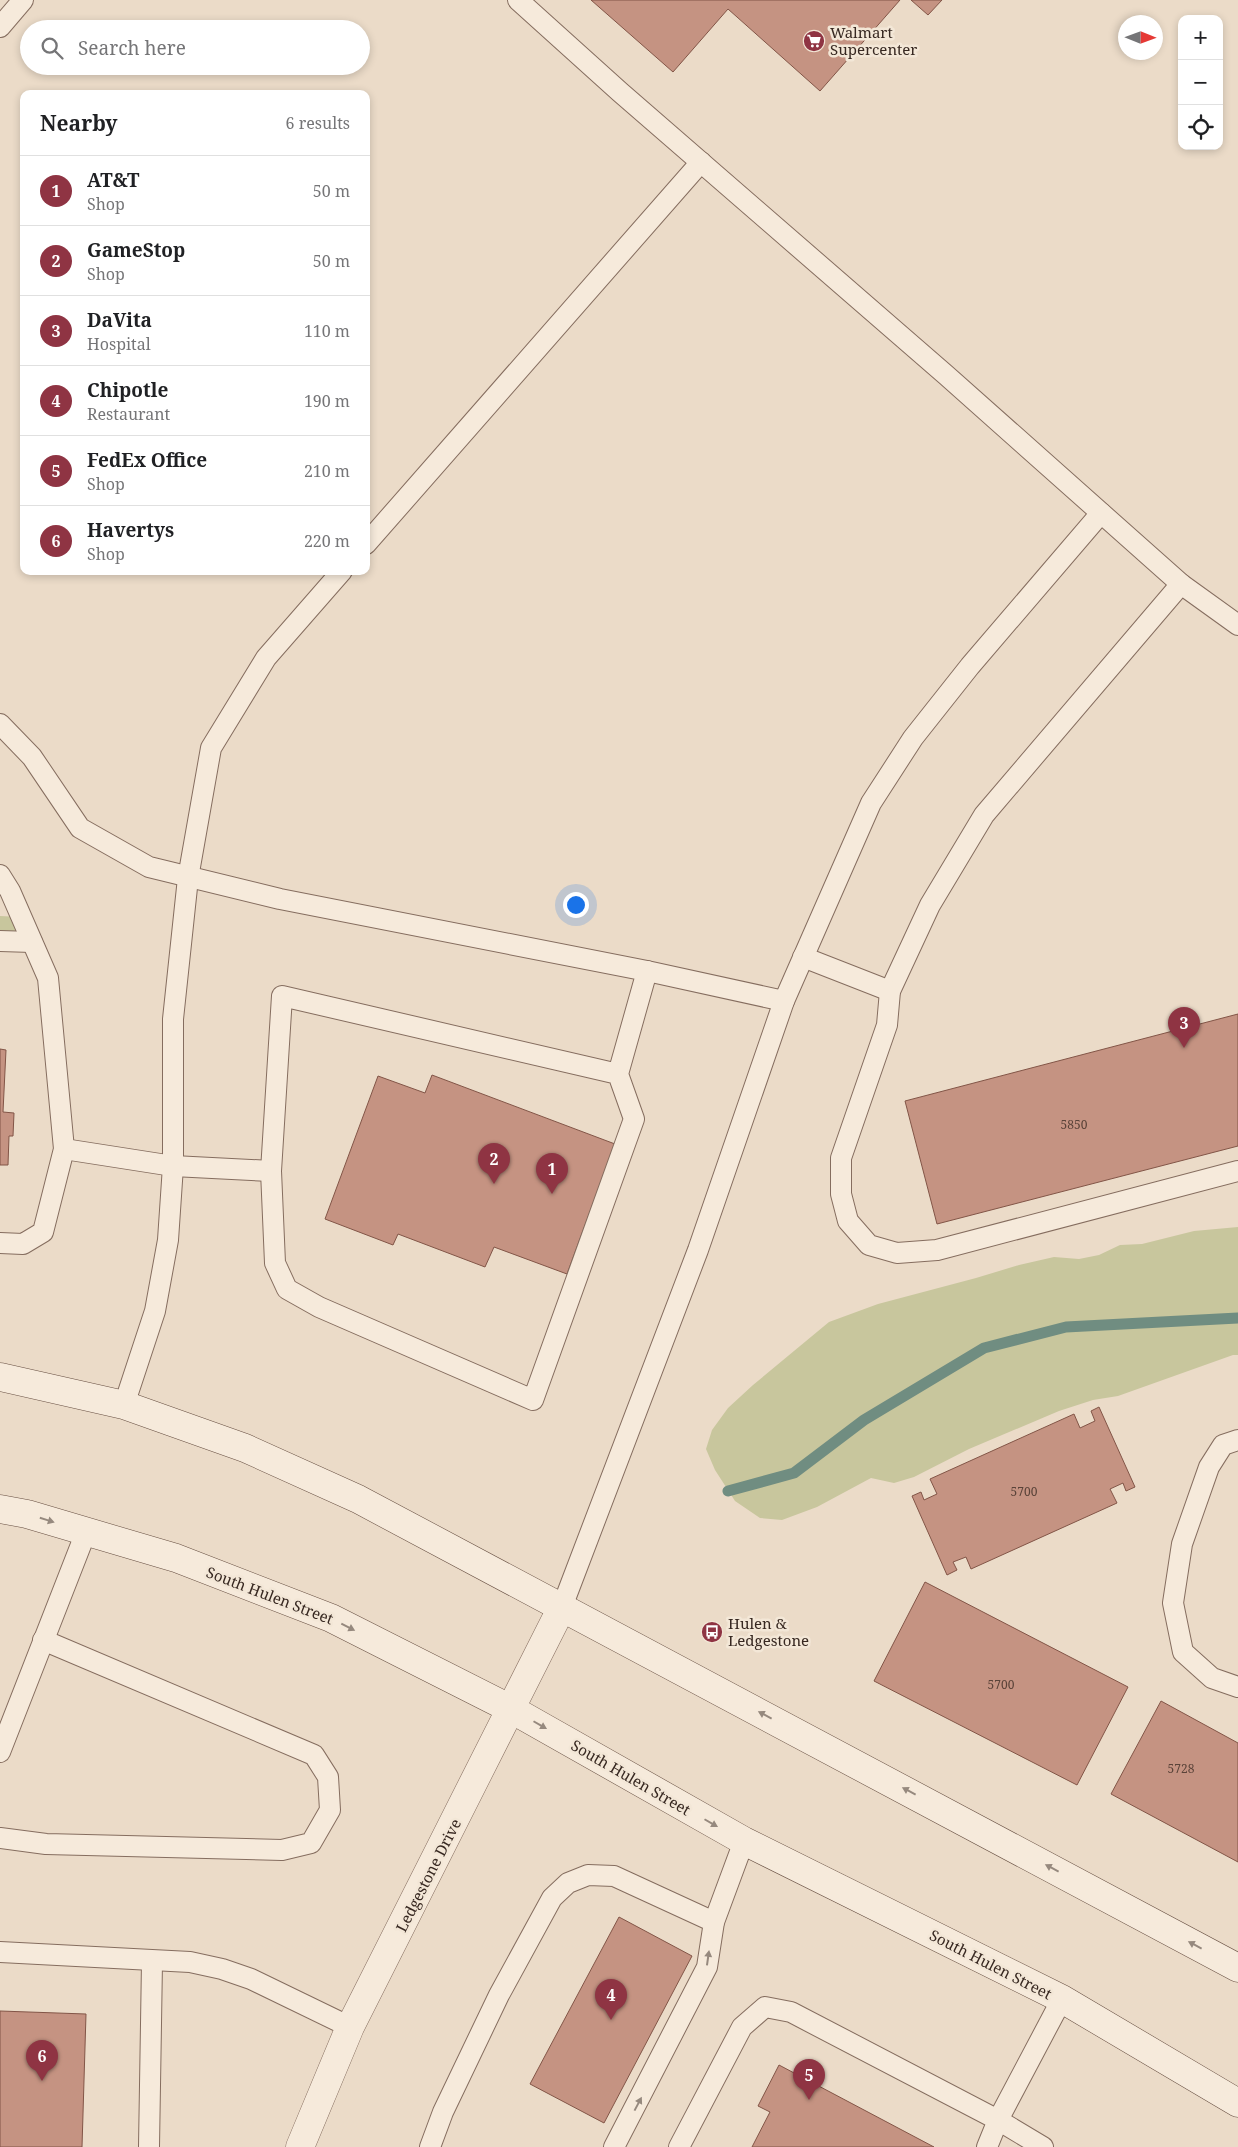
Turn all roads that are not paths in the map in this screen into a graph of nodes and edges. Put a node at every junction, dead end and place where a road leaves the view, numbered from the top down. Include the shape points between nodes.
1 (23, 0) edge
2 (518, 0) edge
3 (0, 27) edge
4 (701, 162) junction
5 (1101, 513) junction
6 (370, 539) edge
7 (339, 575) edge
8 (1181, 584) junction
9 (1238, 625) edge
10 (0, 724) edge
11 (0, 875) edge
12 (188, 878) junction
13 (0, 941) edge
14 (32, 942) junction
15 (803, 958) junction
16 (647, 971) junction
17 (890, 992) junction
18 (784, 1001) junction
19 (618, 1074) junction
20 (64, 1149) junction
21 (173, 1166) junction
22 (1238, 1170) edge
23 (271, 1171) junction
24 (0, 1243) edge
25 (0, 1377) edge
26 (124, 1405) junction
27 (1238, 1440) edge
28 (0, 1508) edge
29 (86, 1532) junction
30 (562, 1607) junction
31 (43, 1640) junction
32 (1238, 1687) edge
33 (511, 1709) junction
34 (0, 1752) edge
35 (0, 1838) edge
36 (744, 1841) junction
37 (714, 1922) junction
38 (0, 1952) edge
39 (152, 1962) junction
40 (1238, 1968) edge
41 (1062, 1999) junction
42 (350, 2028) junction
43 (1238, 2103) edge
44 (998, 2120) junction
45 (149, 2147) edge
46 (300, 2147) edge
47 (430, 2147) edge
48 (614, 2147) edge
49 (679, 2147) edge
50 (987, 2147) edge
51 (1043, 2147) edge

1 - 3 lane
2 - 4 lane
4 - 5 lane
4 - 6 lane
5 - 8 lane
5 - 15 lane via 912,738 871,803
7 - 12 lane via 266,658 211,748
8 - 9 lane
8 - 17 lane via 984,815 930,905
10 - 12 lane via 32,757 80,828 149,867
11 - 14 lane
12 - 16 lane
12 - 21 lane via 173,1019
13 - 14 lane
14 - 20 lane via 48,978
15 - 17 lane
15 - 18 lane
16 - 18 lane
16 - 19 lane
17 - 22 lane via 887,1025 841,1158 842,1194 848,1221 869,1246 897,1253 937,1250
18 - 30 lane via 698,1250
19 - 23 lane via 282,996
19 - 23 lane via 634,1119 533,1400 319,1307 287,1289 275,1263
20 - 21 lane
20 - 24 lane via 44,1232 23,1244
21 - 23 lane
21 - 26 lane via 168,1240 155,1311
25 - 26 main road
26 - 30 main road via 245,1448 358,1499
27 - 32 lane via 1223,1445 1209,1467 1182,1544 1173,1602 1183,1652 1212,1678
28 -> 29 main road, South Hulen Street
29 - 31 lane
29 -> 33 main road, South Hulen Street via 176,1558 331,1618
30 - 33 main road, Ledgestone Drive
40 -> 30 main road
31 - 34 lane
31 - 35 lane via 314,1755 328,1777 330,1810 311,1843 282,1850 46,1844
33 -> 36 main road, South Hulen Street
33 - 42 main road, Ledgestone Drive
36 - 37 lane
36 - 41 main road, South Hulen Street
37 - 47 lane via 614,1876 588,1875 568,1883 552,1898 499,1995 443,2112
48 -> 37 lane via 707,1967
38 - 39 lane
39 - 42 lane via 190,1962 222,1968
39 - 45 lane
41 - 43 main road, South Hulen Street
41 - 44 lane
42 - 46 main road, Ledgestone Drive
44 - 49 lane via 791,2012 765,2007 742,2027
44 - 50 lane
44 - 51 lane

